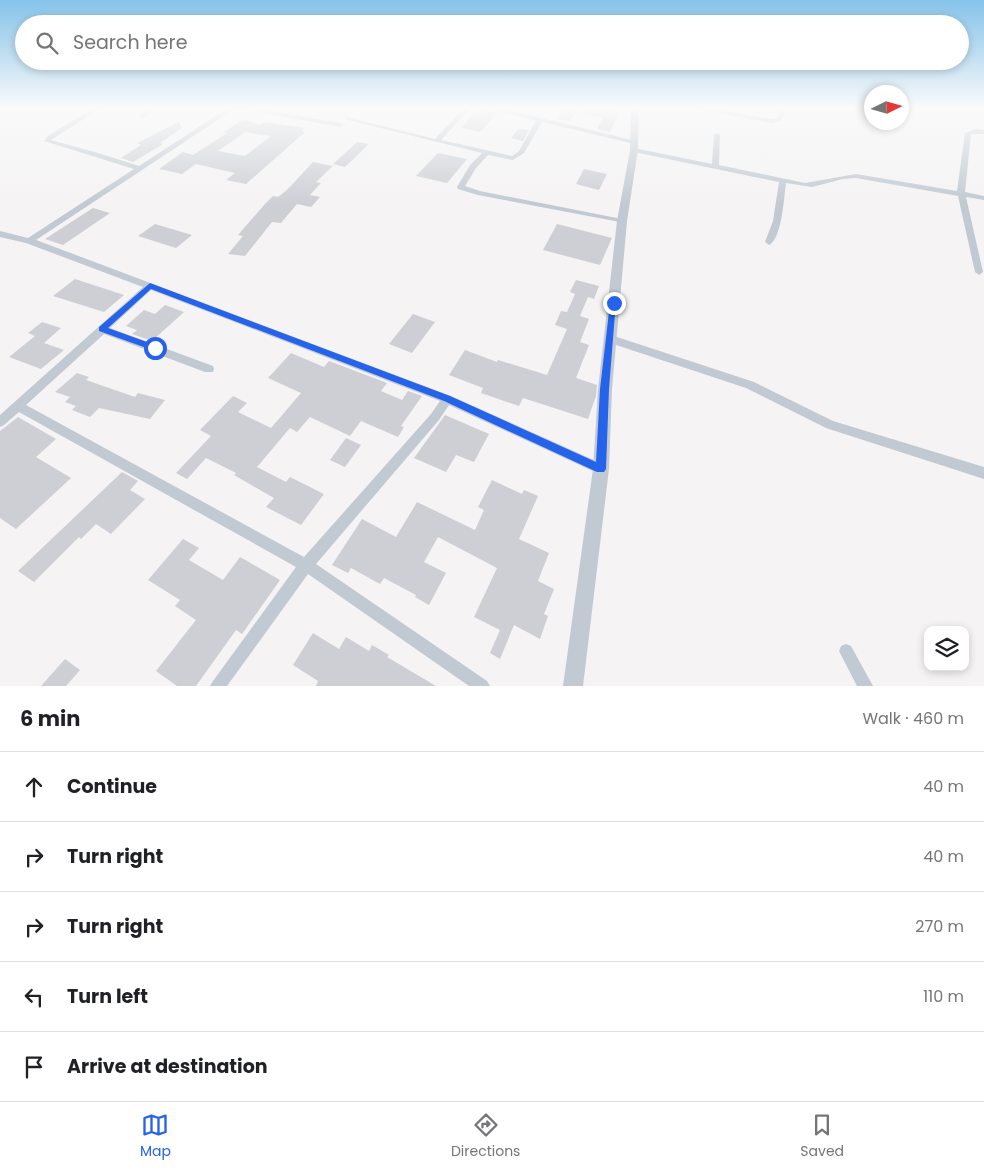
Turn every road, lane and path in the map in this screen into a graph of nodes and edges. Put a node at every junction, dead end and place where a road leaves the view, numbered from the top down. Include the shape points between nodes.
1 (48, 140) edge
2 (184, 140) edge
3 (436, 140) edge
4 (530, 140) edge
5 (612, 140) edge
6 (634, 140) edge
7 (717, 140) edge
8 (967, 140) edge
9 (634, 146) junction
10 (486, 153) junction
11 (715, 166) junction
12 (140, 169) junction
13 (783, 181) junction
14 (961, 194) junction
15 (984, 198) edge
16 (622, 221) junction
17 (0, 234) edge
18 (29, 241) junction
19 (770, 242) dead end
20 (979, 272) dead end
21 (150, 286) junction
22 (102, 329) junction
23 (610, 339) junction
24 (209, 369) dead end
25 (447, 399) junction
26 (18, 406) junction
27 (0, 422) edge
28 (601, 469) junction
29 (984, 473) edge
30 (306, 565) junction
31 (846, 652) dead end
32 (218, 686) edge
33 (482, 686) edge
34 (573, 686) edge
35 (865, 686) edge

1 - 12 street
2 - 12 street
3 - 10 street
4 - 10 street via 517,157
5 - 9 street
6 - 9 street
7 - 11 street
8 - 14 street
9 - 11 street
9 - 16 street
10 - 16 street via 461,187
11 - 13 street
12 - 18 street
13 - 14 street via 812,185 848,175
13 - 19 street
14 - 15 street
14 - 20 street
16 - 23 street
17 - 18 street
18 - 21 street
21 - 22 street
21 - 25 street
22 - 24 street
22 - 26 street
23 - 28 street
23 - 29 street via 750,386 830,425
25 - 28 street
25 - 30 street via 435,417
26 - 27 street
26 - 30 street
28 - 34 street
30 - 32 street
30 - 33 street
31 - 35 street

